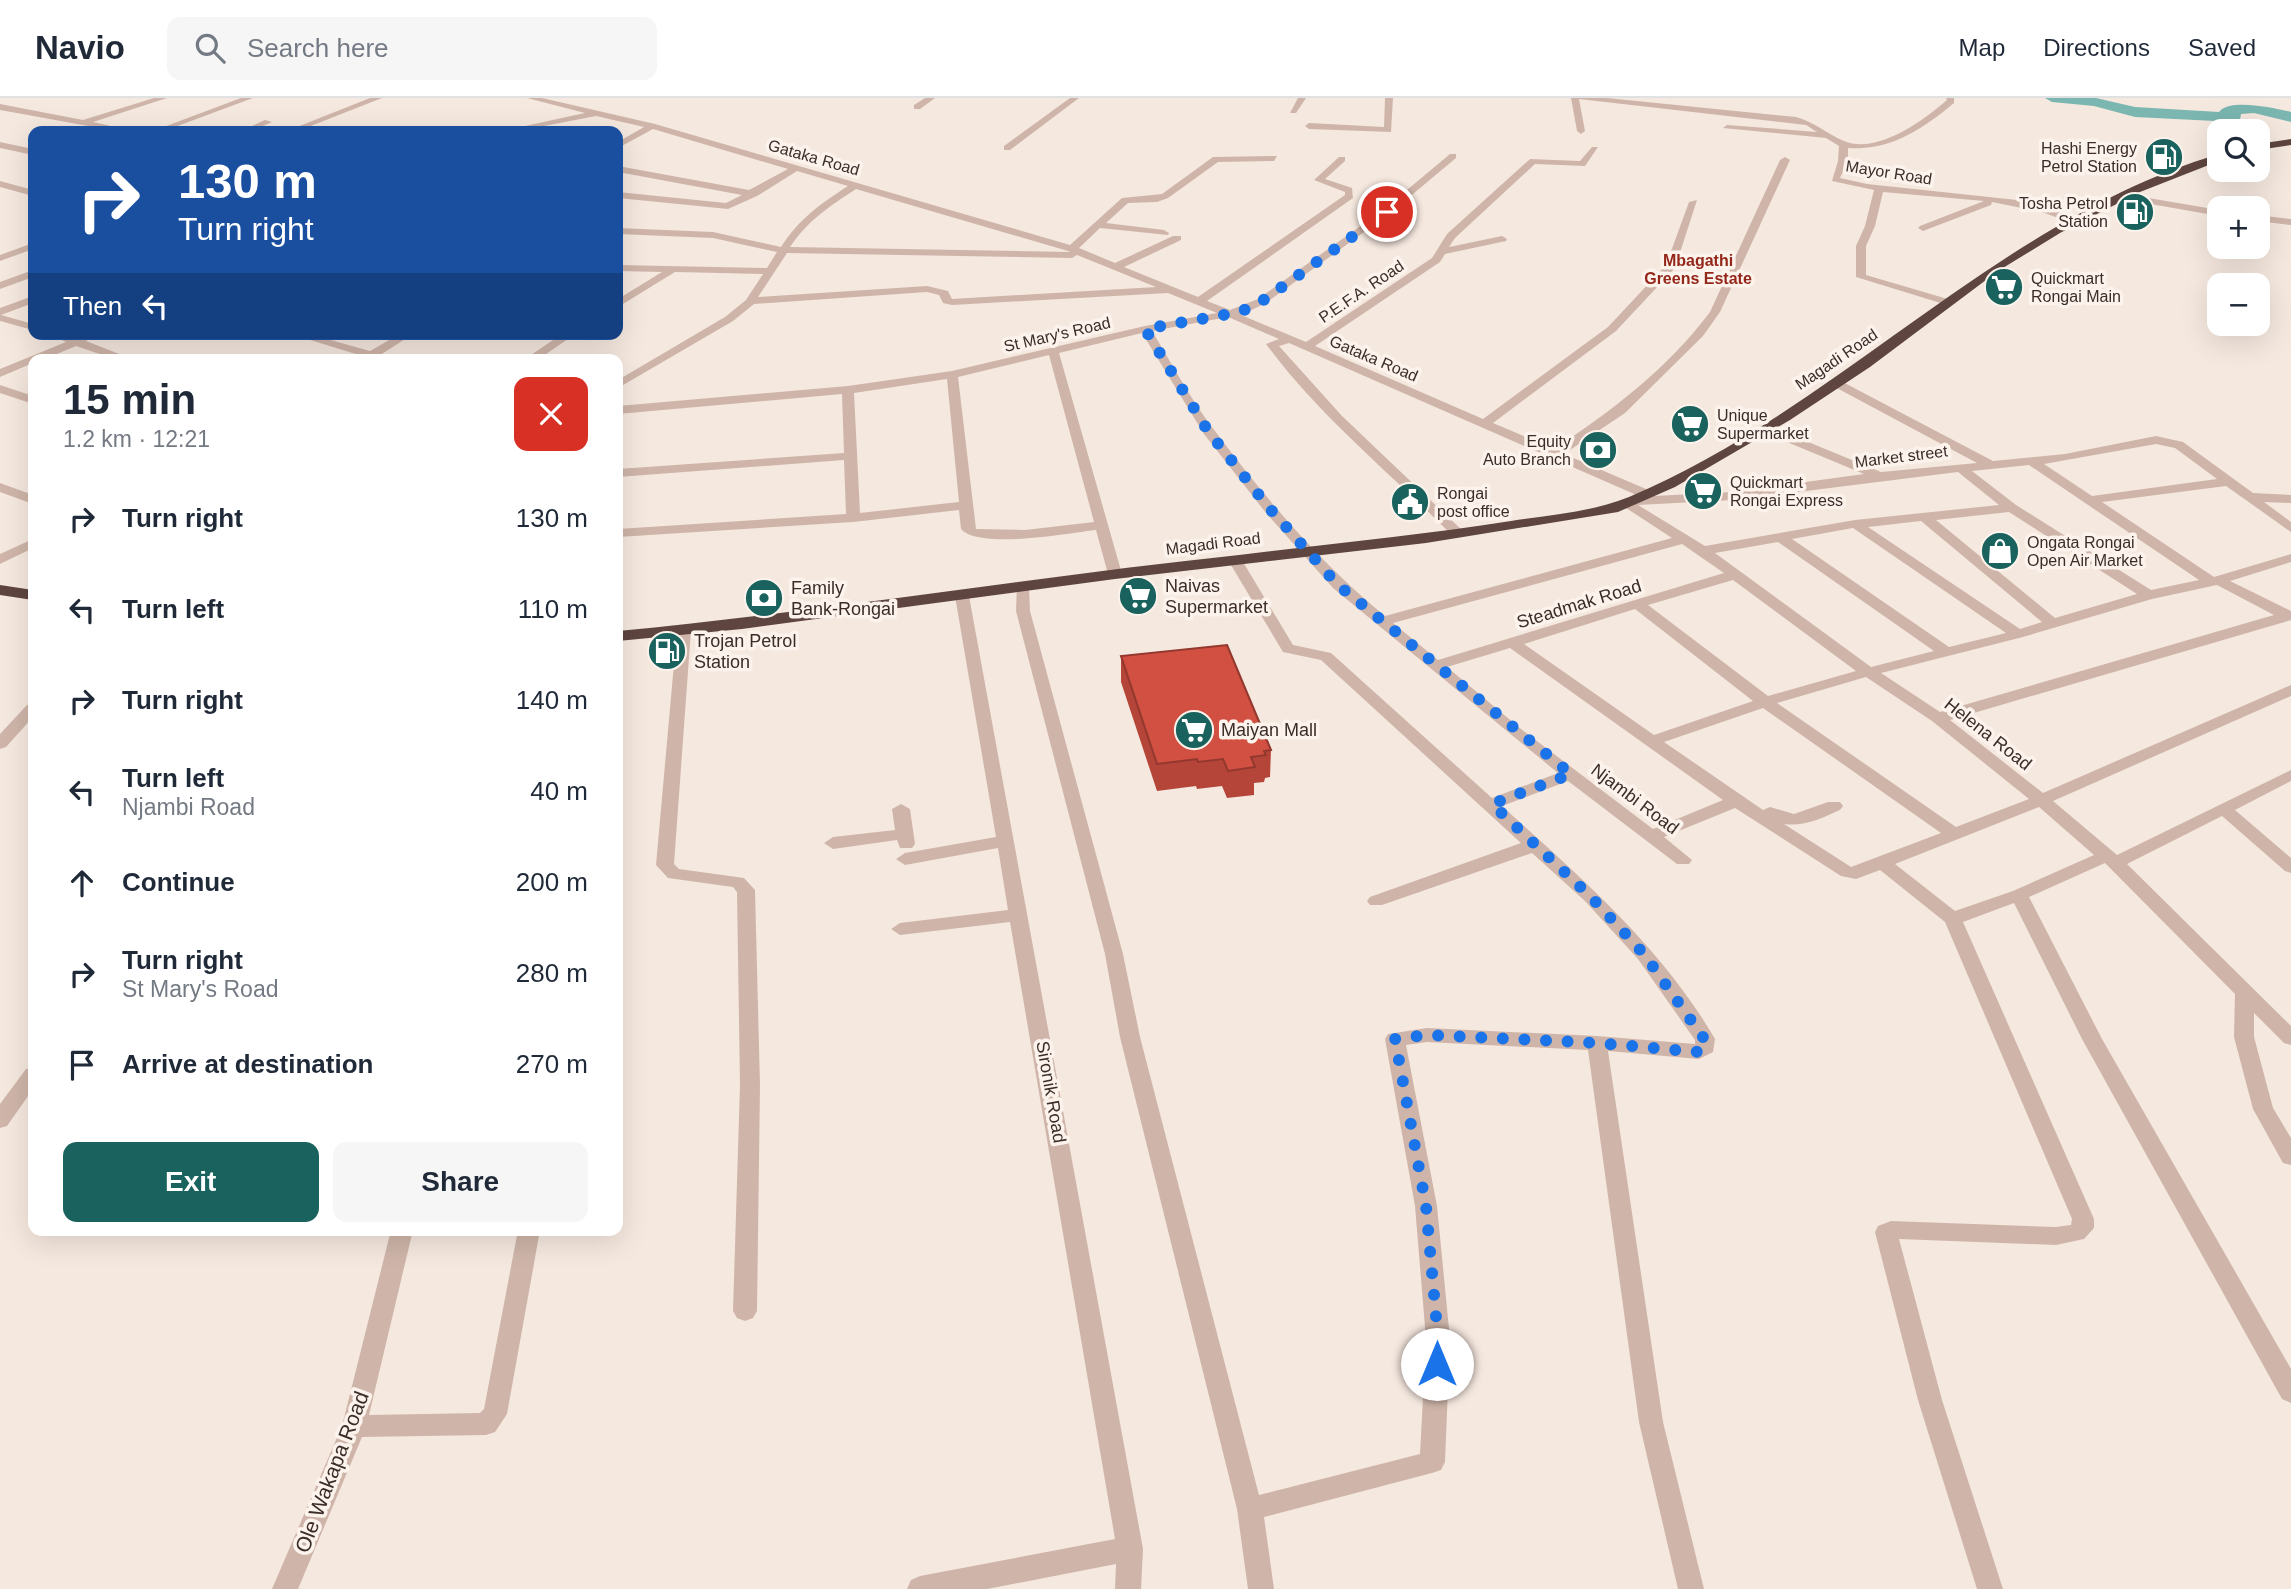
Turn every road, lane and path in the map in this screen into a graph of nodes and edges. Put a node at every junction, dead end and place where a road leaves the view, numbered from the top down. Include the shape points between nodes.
1 (119, 98) edge
2 (163, 98) edge
3 (249, 98) edge
4 (378, 98) edge
5 (931, 98) edge
6 (1075, 98) edge
7 (1302, 98) edge
8 (1389, 98) edge
9 (1576, 98) edge
10 (1583, 98) edge
11 (1950, 98) edge
12 (539, 99) edge
13 (1594, 99) edge
14 (1620, 100) edge
15 (147, 103) junction
16 (1663, 106) junction
17 (0, 107) edge
18 (917, 107) dead end
19 (1293, 111) dead end
20 (603, 113) junction
21 (1664, 120) dead end
22 (82, 122) junction
23 (268, 122) dead end
24 (652, 125) junction
25 (103, 126) edge
26 (171, 126) edge
27 (258, 126) edge
28 (304, 126) edge
29 (533, 126) edge
30 (1309, 127) dead end
31 (1727, 128) dead end
32 (1581, 131) dead end
33 (1830, 136) junction
34 (623, 142) edge
35 (2291, 142) edge
36 (0, 145) edge
37 (1844, 145) junction
38 (2270, 145) edge
39 (1007, 148) dead end
40 (1595, 149) dead end
41 (28, 151) edge
42 (1453, 156) dead end
43 (1274, 158) dead end
44 (1342, 159) dead end
45 (1785, 160) dead end
46 (2207, 161) edge
47 (794, 169) junction
48 (623, 170) edge
49 (0, 184) edge
50 (856, 185) junction
51 (1879, 188) junction
52 (28, 192) edge
53 (754, 194) junction
54 (623, 196) edge
55 (2125, 197) junction
56 (1992, 201) junction
57 (1694, 202) dead end
58 (722, 207) junction
59 (2207, 211) edge
60 (2270, 219) edge
61 (2072, 220) junction
62 (2291, 222) edge
63 (1099, 225) junction
64 (1923, 228) dead end
65 (623, 231) edge
66 (697, 233) junction
67 (1164, 233) dead end
68 (1177, 238) dead end
69 (1502, 239) dead end
70 (28, 248) edge
71 (1072, 249) junction
72 (781, 250) junction
73 (1443, 251) junction
74 (1086, 255) junction
75 (0, 258) edge
76 (1115, 267) junction
77 (623, 268) edge
78 (671, 271) junction
79 (772, 271) junction
80 (28, 275) edge
81 (0, 286) edge
82 (1172, 289) junction
83 (751, 300) junction
84 (28, 301) edge
85 (623, 301) edge
86 (1199, 301) junction
87 (1947, 302) junction
88 (0, 312) edge
89 (1226, 314) junction
90 (0, 318) edge
91 (28, 323) edge
92 (1145, 329) junction
93 (1290, 339) junction
94 (70, 340) edge
95 (80, 340) edge
96 (315, 340) edge
97 (398, 340) edge
98 (561, 340) edge
99 (75, 342) junction
100 (1306, 347) junction
101 (1053, 350) junction
102 (46, 354) edge
103 (111, 354) edge
104 (359, 354) edge
105 (373, 354) edge
106 (539, 354) edge
107 (28, 361) edge
108 (0, 373) edge
109 (952, 375) junction
110 (623, 382) edge
111 (1837, 383) junction
112 (0, 389) edge
113 (848, 390) junction
114 (28, 398) edge
115 (623, 410) edge
116 (1485, 423) junction
117 (1767, 429) junction
118 (1557, 453) junction
119 (852, 456) junction
120 (2031, 461) junction
121 (1992, 466) junction
122 (1959, 467) junction
123 (623, 473) edge
124 (1879, 476) junction
125 (2226, 482) junction
126 (0, 487) edge
127 (2248, 497) junction
128 (28, 498) edge
129 (2291, 499) edge
130 (1637, 500) junction
131 (2090, 500) junction
132 (967, 505) junction
133 (2011, 508) junction
134 (1924, 517) junction
135 (853, 518) junction
136 (1855, 524) junction
137 (1100, 525) junction
138 (2291, 528) edge
139 (623, 533) edge
140 (1458, 533) junction
141 (1780, 537) junction
142 (1684, 539) junction
143 (28, 546) edge
144 (1306, 551) junction
145 (1703, 551) junction
146 (2291, 558) edge
147 (0, 560) edge
148 (1235, 560) junction
149 (1115, 574) junction
150 (1733, 575) junction
151 (2215, 581) junction
152 (1022, 587) junction
153 (1, 591) edge
154 (28, 594) edge
155 (2149, 595) junction
156 (962, 596) junction
157 (1640, 606) junction
158 (2289, 616) edge
159 (1380, 622) junction
160 (2052, 623) junction
161 (684, 631) junction
162 (2018, 634) junction
163 (623, 636) edge
164 (1515, 644) junction
165 (1946, 652) junction
166 (1435, 666) junction
167 (1868, 672) junction
168 (2291, 690) edge
169 (1765, 702) junction
170 (28, 713) edge
171 (1938, 718) junction
172 (1653, 741) junction
173 (0, 744) edge
174 (1571, 774) junction
175 (2291, 775) edge
176 (1722, 790) junction
177 (2041, 800) junction
178 (1736, 801) junction
179 (1492, 804) junction
180 (1834, 806) dead end
181 (901, 809) dead end
182 (2225, 810) junction
183 (904, 834) junction
184 (1956, 835) junction
185 (1651, 836) junction
186 (1006, 841) junction
187 (833, 843) dead end
188 (1535, 847) junction
189 (1683, 860) dead end
190 (2110, 860) junction
191 (1882, 863) junction
192 (2291, 867) edge
193 (2019, 895) junction
194 (1376, 901) dead end
195 (1020, 915) junction
196 (1953, 919) junction
197 (901, 929) dead end
198 (2245, 993) junction
199 (2291, 1038) edge
200 (1597, 1043) junction
201 (28, 1081) edge
202 (0, 1120) edge
203 (2291, 1157) edge
204 (401, 1236) edge
205 (528, 1236) edge
206 (745, 1311) dead end
207 (2291, 1392) edge
208 (354, 1426) junction
209 (1250, 1509) junction
210 (1130, 1549) junction
211 (285, 1589) edge
212 (920, 1589) edge
213 (1128, 1589) edge
214 (1261, 1589) edge
215 (1691, 1589) edge
216 (1990, 1589) edge

1 - 15 street
2 - 15 street
3 - 26 street
4 - 28 street
5 - 18 street
6 - 39 street
7 - 19 street
8 - 30 street via 1388,130
9 - 32 street
10 - 13 street, Mayor Road
11 - 37 street via 1910,134 1874,145
12 - 20 street, Gataka Road via 584,105
13 - 14 street, Mayor Road
14 - 16 street, Mayor Road
15 - 22 street
16 - 21 street
16 - 33 street, Mayor Road via 1751,111 1803,121
17 - 22 street
20 - 24 street, Gataka Road
20 - 29 street
22 - 25 street
23 - 27 street
24 - 34 street
24 - 47 street, Gataka Road
31 - 33 street
33 - 37 street, Mayor Road
35 - 38 highway
36 - 41 street
37 - 51 street, Mayor Road via 1835,179
40 - 73 street, P.E.F.A. Road via 1582,164 1533,161 1451,236
42 - 89 street, St Mary's Road via 1387,212 1262,301
43 - 63 street via 1216,159 1165,196 1125,200
44 - 86 street via 1319,180 1349,190 1350,196
45 - 118 street via 1715,312 1699,334 1610,421
46 - 55 highway, Magadi Road
47 - 50 street, Gataka Road
47 - 53 street
48 - 53 street
49 - 52 street
50 - 71 street, Gataka Road
50 - 72 street via 799,226
51 - 56 street, Mayor Road
51 - 87 street via 1861,246 1861,276
53 - 58 street
54 - 58 street
55 - 59 street
55 - 61 highway, Magadi Road
56 - 61 street, Mayor Road via 2039,208
56 - 64 street
57 - 116 street via 1671,266 1603,337
58 - 66 street
60 - 62 street
61 - 87 highway, Magadi Road
63 - 67 street
63 - 71 street
65 - 66 street, Gataka Road
66 - 72 street, Gataka Road
68 - 76 street
69 - 73 street
70 - 75 street
71 - 74 street, Gataka Road
72 - 74 street, Gataka Road
72 - 79 street
73 - 100 street, P.E.F.A. Road
74 - 76 street, Gataka Road
76 - 82 street, Gataka Road
77 - 78 street
78 - 79 street
78 - 85 street
79 - 83 street
80 - 81 street
82 - 83 street via 952,302 944,293 927,289
82 - 86 street, Gataka Road
83 - 110 street via 729,319
84 - 88 street
86 - 89 street, Gataka Road
87 - 111 highway, Magadi Road
89 - 92 street, St Mary's Road
89 - 93 street, Gataka Road
90 - 91 street
92 - 101 street, St Mary's Road
92 - 144 street, Njambi Road via 1208,431
93 - 100 street, Gataka Road
93 - 140 street via 1272,344 1360,444 1396,470
94 - 99 street
95 - 99 street
96 - 104 street
97 - 105 street
98 - 106 street
99 - 102 street
99 - 103 street
100 - 116 street, Gataka Road
101 - 109 street, St Mary's Road
101 - 137 street
107 - 108 street
109 - 113 street, St Mary's Road
109 - 132 street
111 - 117 highway, Magadi Road
111 - 121 street
112 - 114 street
113 - 115 street, St Mary's Road
113 - 119 street
116 - 118 street, Gataka Road
117 - 124 street
117 - 130 highway, Magadi Road
118 - 130 street, Gataka Road
119 - 123 street
119 - 135 street
120 - 121 street, Market street
120 - 125 street, Market street via 2168,441
120 - 131 street
121 - 122 street, Market street
122 - 124 street, Market street
122 - 133 street
124 - 130 street, Market street via 1733,496
125 - 127 street
125 - 131 street
126 - 128 street
127 - 129 street
127 - 138 street
130 - 140 highway, Magadi Road via 1581,515
130 - 142 street, Helena Road
131 - 151 street
132 - 135 street
132 - 137 street via 968,528 973,533 1025,534
133 - 134 street
133 - 155 street
134 - 136 street
134 - 160 street
135 - 139 street
136 - 141 street
136 - 162 street
137 - 149 street
140 - 144 highway, Magadi Road
141 - 145 street
141 - 165 street
142 - 145 street, Helena Road
142 - 159 street
143 - 147 street
144 - 148 highway, Magadi Road
144 - 159 street, Njambi Road
145 - 150 street, Helena Road
146 - 151 street
148 - 149 highway, Magadi Road
148 - 179 street via 1288,649 1326,656
149 - 152 highway, Magadi Road
150 - 157 street, Steadmak Road
150 - 167 street, Helena Road
151 - 155 street
151 - 158 street
152 - 156 highway, Magadi Road
152 - 209 street via 1023,611 1114,954 1130,1037
153 - 154 highway
155 - 160 street
156 - 161 highway, Magadi Road
156 - 186 street, Sironik Road
157 - 164 street, Steadmak Road
157 - 169 street
158 - 171 street
159 - 166 street, Njambi Road
160 - 162 street
161 - 163 highway, Magadi Road
161 - 206 street via 665,865 674,874 738,882 746,890 751,1085
162 - 165 street
164 - 166 street, Steadmak Road
164 - 172 street
165 - 167 street
166 - 174 street, Njambi Road
167 - 169 street
167 - 171 street, Helena Road
168 - 177 street
169 - 172 street
169 - 184 street
170 - 173 street
171 - 177 street, Helena Road
172 - 176 street
174 - 179 street
174 - 185 street, Njambi Road
175 - 182 street
176 - 178 street
176 - 180 street via 1740,790 1787,821
177 - 184 street
177 - 190 street, Helena Road
178 - 185 street
178 - 191 street via 1851,872
179 - 188 street
181 - 183 street
182 - 190 street
182 - 192 street
183 - 186 street via 906,858
183 - 187 street
184 - 191 street
185 - 189 street, Njambi Road
186 - 195 street, Sironik Road
188 - 194 street
188 - 200 street via 1591,897 1644,954 1706,1047 1699,1052
190 - 193 street
190 - 198 street, Helena Road
191 - 196 street
193 - 196 street
193 - 207 street via 2092,1039
195 - 197 street
195 - 210 street, Sironik Road
196 - 216 street via 2083,1219 2083,1228 2076,1233 2056,1236 1886,1232 1930,1401
198 - 199 street, Helena Road
198 - 203 street via 2244,1037 2263,1109
200 - 209 street via 1427,1035 1395,1039 1426,1206 1437,1326 1432,1462
200 - 215 street via 1651,1422
201 - 202 street
204 - 208 street, Ole Wakapa Road
205 - 208 street via 495,1414 486,1424
208 - 211 street, Ole Wakapa Road
209 - 214 street
210 - 212 street
210 - 213 street, Sironik Road

